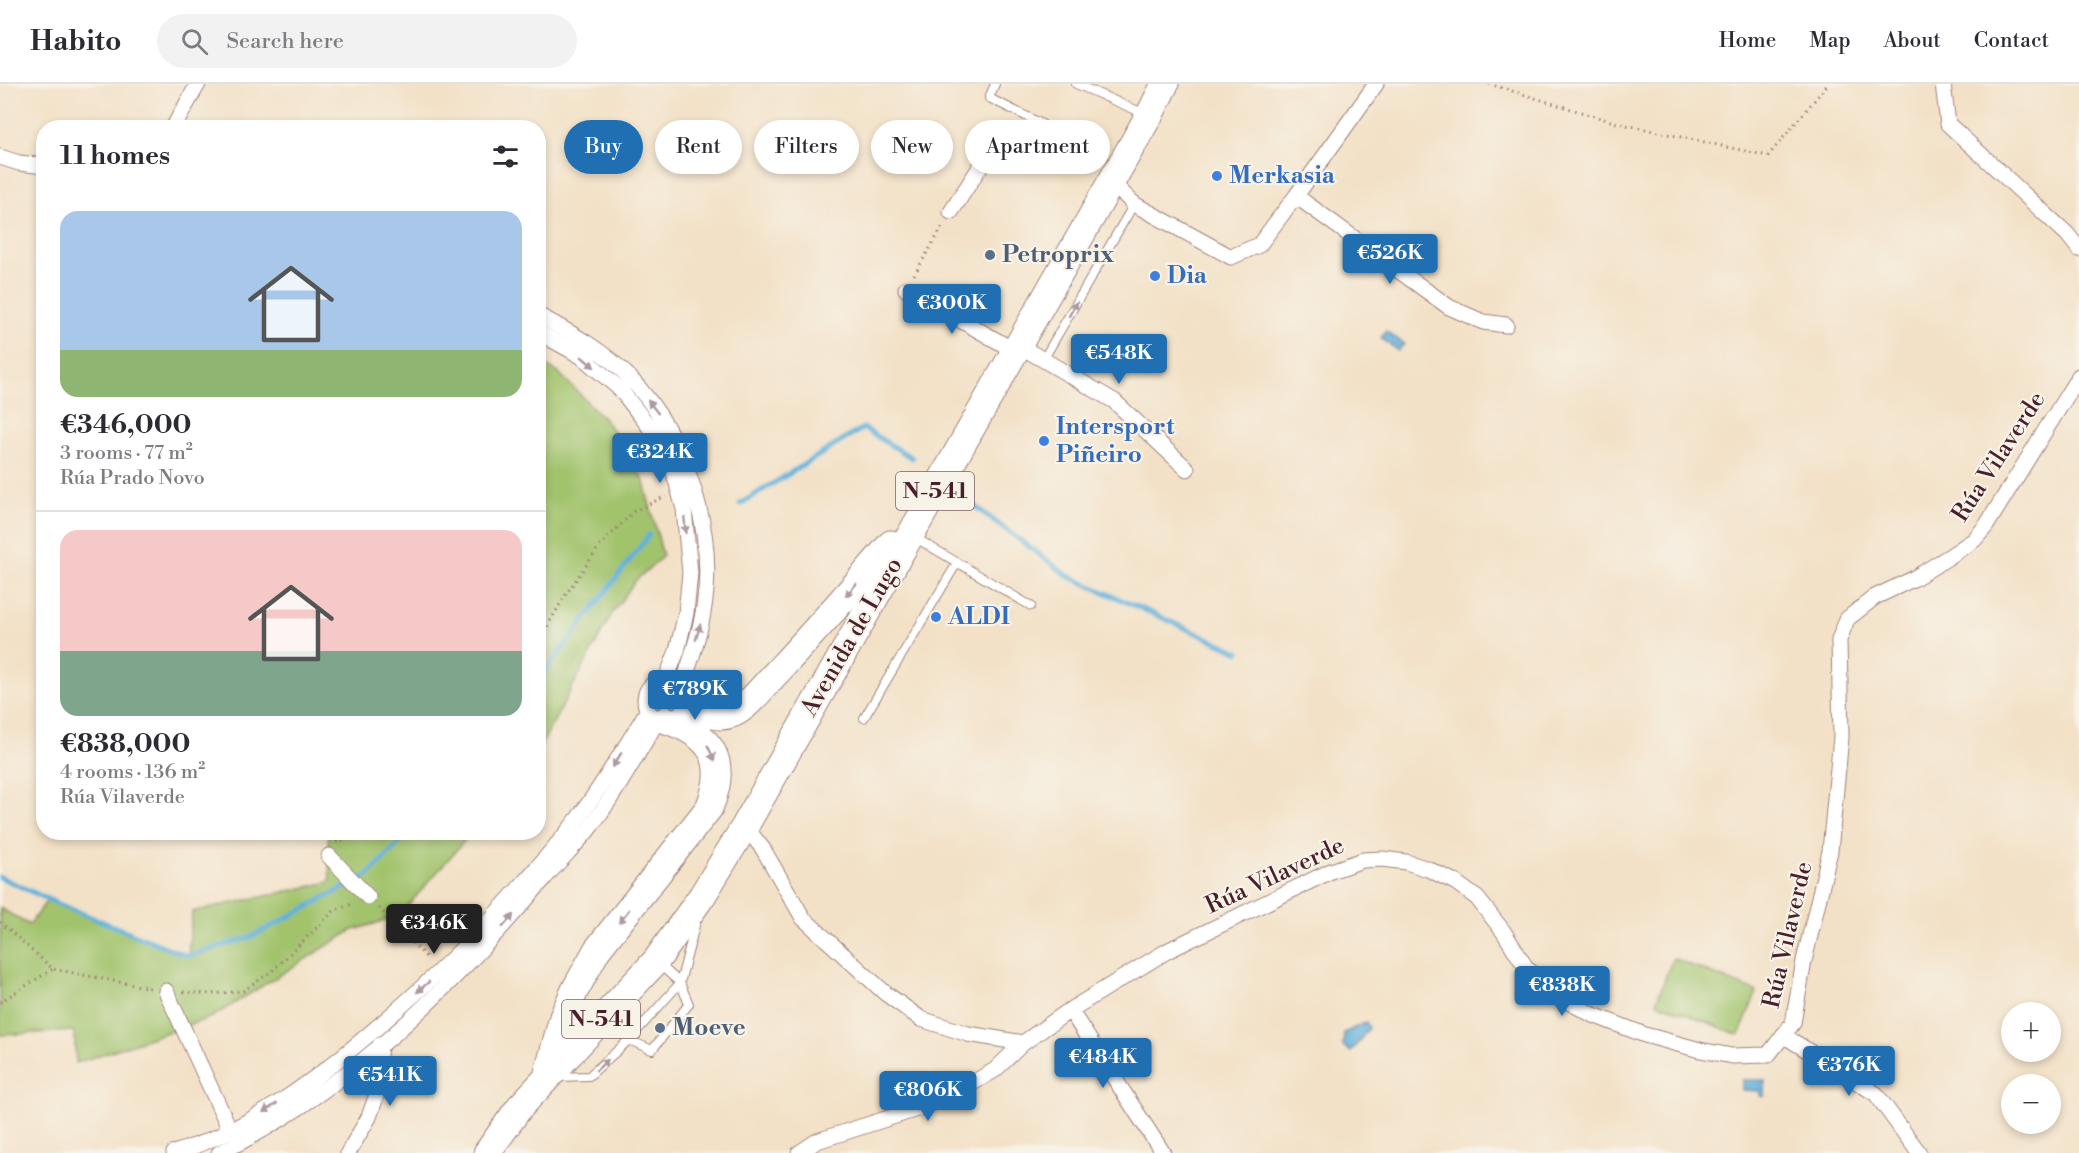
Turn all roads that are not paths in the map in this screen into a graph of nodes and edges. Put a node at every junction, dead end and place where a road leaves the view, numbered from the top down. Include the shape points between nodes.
1 (198, 84) edge
2 (995, 84) edge
3 (1076, 84) edge
4 (1165, 84) edge
5 (1376, 84) edge
6 (1942, 84) edge
7 (1149, 115) junction
8 (178, 120) edge
9 (1034, 120) edge
10 (0, 157) edge
11 (36, 165) edge
12 (975, 174) edge
13 (1111, 182) junction
14 (1296, 196) junction
15 (1134, 204) junction
16 (951, 212) road end
17 (2079, 249) edge
18 (906, 289) road end
19 (546, 319) edge
20 (1506, 325) dead end
21 (546, 336) edge
22 (1016, 348) junction
23 (1043, 360) junction
24 (2079, 376) edge
25 (1187, 469) dead end
26 (931, 498) junction
27 (910, 535) junction
28 (957, 563) junction
29 (1031, 606) dead end
30 (677, 687) junction
31 (658, 716) junction
32 (864, 718) dead end
33 (744, 826) junction
34 (328, 850) road end
35 (702, 896) junction
36 (368, 897) road end
37 (656, 961) junction
38 (680, 982) junction
39 (166, 991) road end
40 (1070, 1010) junction
41 (604, 1016) junction
42 (1783, 1035) junction
43 (630, 1040) junction
44 (1023, 1043) junction
45 (381, 1045) junction
46 (547, 1077) junction
47 (230, 1130) junction
48 (174, 1153) edge
49 (219, 1153) edge
50 (348, 1153) edge
51 (488, 1153) edge
52 (799, 1153) edge
53 (1163, 1153) edge
54 (1919, 1153) edge

1 - 8 street
2 - 9 lane via 990,98
3 - 7 lane
4 - 7 highway, Avenida de Lugo / N-541
5 - 14 street
6 - 17 street via 1948,124
7 - 13 highway, Avenida de Lugo / N-541
10 - 11 street
12 - 16 street
13 - 15 street
13 - 22 highway, Avenida de Lugo / N-541
14 - 15 street via 1259,245 1231,257
14 - 20 street via 1449,307 1483,322
23 -> 15 lane
18 - 22 street
30 -> 19 street via 703,614 707,567 697,501 683,457 665,422 629,376 588,342
21 -> 30 street via 581,356 620,389 654,433 672,466 684,508 690,573 677,651
22 - 23 street
22 - 26 highway, Avenida de Lugo / N-541
23 - 25 street via 1114,401
24 - 42 street, Rúa Vilaverde via 1974,540 1913,579 1875,597 1847,619 1839,640 1841,737 1830,851 1792,1023
26 - 27 highway, Avenida de Lugo / N-541
26 -> 30 highway via 826,620 735,712 716,716 691,702
27 - 28 lane
27 - 33 highway, Avenida de Lugo / N-541
28 - 29 lane
28 - 32 lane
30 - 31 street via 685,704 682,711 674,718
30 - 31 street via 660,680 649,688 645,700
45 -> 31 street via 472,961 587,831
31 -> 46 highway via 688,727 706,742 718,770 715,794 709,808 597,950 563,1017
31 -> 47 street via 578,819 497,914 440,972 312,1081
33 - 35 highway, Avenida de Lugo / N-541
33 - 44 street via 763,849 804,918 885,993 921,1019 968,1034
34 - 36 street
35 - 37 highway, Avenida de Lugo / N-541
35 - 38 lane
37 - 38 lane
37 - 41 highway, Avenida de Lugo / N-541
38 - 43 lane
38 - 43 lane via 689,1004 652,1050
39 - 47 street
40 - 42 street, Rúa Vilaverde via 1167,951 1300,885 1363,860 1382,859 1428,869 1477,898 1547,990 1591,1014 1646,1035 1732,1056 1768,1055
40 - 44 street, Rúa Vilaverde
40 - 53 street
41 - 43 lane
41 - 46 highway, Avenida de Lugo / N-541
42 - 54 street via 1875,1094
46 -> 43 lane via 589,1076
44 - 52 street, Rúa Vilaverde via 995,1070 957,1092 817,1141
45 - 49 street via 320,1093 256,1135
45 - 50 street via 376,1097
46 - 51 highway, Avenida de Lugo / N-541 via 519,1108
47 - 48 street

